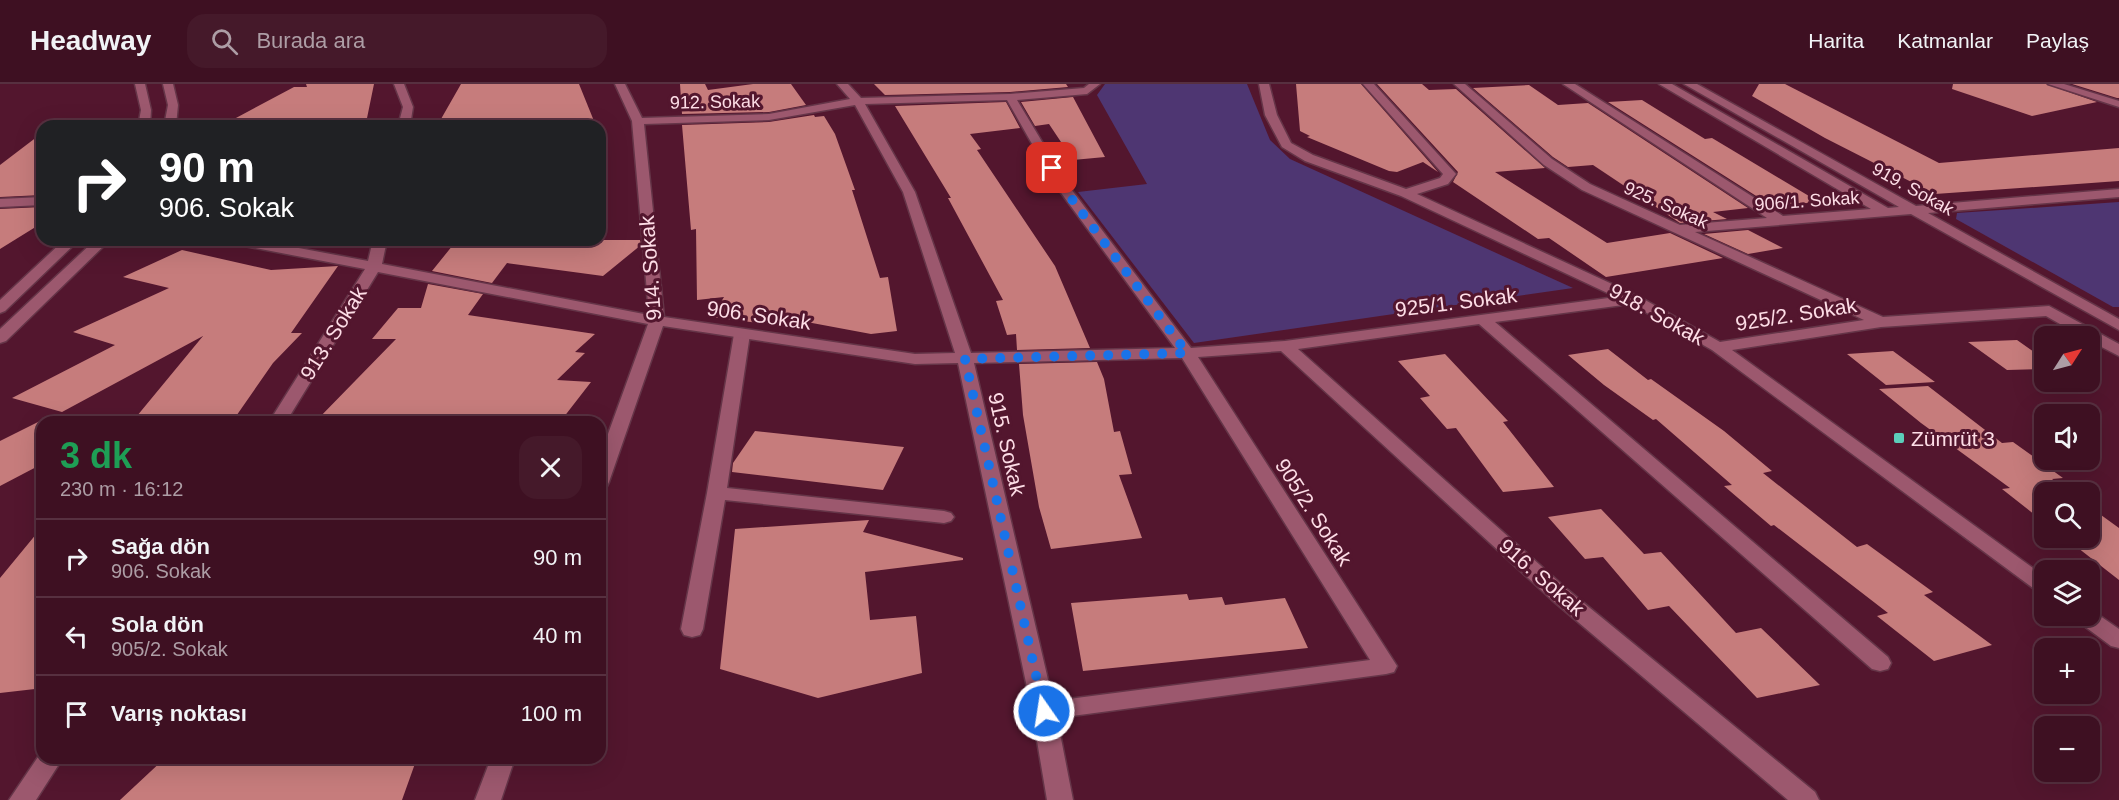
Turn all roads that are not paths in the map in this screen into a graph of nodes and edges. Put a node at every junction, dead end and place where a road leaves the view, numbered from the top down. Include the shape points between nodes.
1 (141, 84) edge
2 (168, 84) edge
3 (399, 84) edge
4 (620, 84) edge
5 (842, 84) edge
6 (1095, 84) edge
7 (1264, 84) edge
8 (1368, 84) edge
9 (1459, 84) edge
10 (1568, 84) edge
11 (1664, 84) edge
12 (1689, 84) edge
13 (2053, 84) edge
14 (1010, 97) junction
15 (858, 101) junction
16 (2119, 104) edge
17 (145, 120) edge
18 (171, 120) edge
19 (405, 120) edge
20 (638, 121) junction
21 (2119, 192) edge
22 (1406, 194) junction
23 (36, 201) edge
24 (0, 203) edge
25 (1914, 211) junction
26 (1887, 213) junction
27 (1781, 221) junction
28 (1677, 229) junction
29 (66, 246) edge
30 (97, 246) edge
31 (265, 246) edge
32 (379, 246) edge
33 (374, 267) junction
34 (1633, 298) junction
35 (0, 308) edge
36 (1484, 320) junction
37 (657, 321) junction
38 (1881, 322) junction
39 (2119, 325) edge
40 (742, 334) junction
41 (0, 338) edge
42 (1285, 346) junction
43 (1718, 347) junction
44 (2119, 351) edge
45 (1187, 353) junction
46 (965, 359) junction
47 (281, 416) edge
48 (606, 465) edge
49 (717, 493) junction
50 (944, 516) dead end
51 (2034, 579) edge
52 (2099, 626) edge
53 (692, 629) dead end
54 (2119, 640) edge
55 (1880, 663) dead end
56 (1044, 711) junction
57 (47, 764) edge
58 (501, 764) edge
59 (22, 800) edge
60 (488, 800) edge
61 (1060, 800) edge
62 (1806, 800) edge

1 - 17 street
2 - 18 street via 173,105
3 - 19 street via 408,107
4 - 20 street, 914. Sokak
5 - 15 street, 915. Sokak
6 - 14 street, 912. Sokak via 1087,91
7 - 22 street, 918. Sokak via 1271,115 1286,146
8 - 22 street via 1450,174 1444,181
9 - 28 street, 925. Sokak via 1548,162 1586,187
10 - 27 street
11 - 26 street, 919. Sokak
12 - 25 street, 919. Sokak
13 - 16 street
14 - 15 street, 912. Sokak
14 - 45 street, 905/2. Sokak via 1062,186
15 - 20 street, 912. Sokak via 769,117
15 - 46 street, 915. Sokak via 909,192
20 - 37 street, 914. Sokak
21 - 25 street, 906/1. Sokak
22 - 34 street, 918. Sokak
23 - 24 street
25 - 26 street, 906/1. Sokak
25 - 39 street, 919. Sokak
26 - 27 street, 906/1. Sokak
27 - 28 street, 906/1. Sokak
28 - 38 street, 925. Sokak
29 - 35 street
30 - 41 street
31 - 33 street, 906. Sokak
32 - 33 street, 913. Sokak
33 - 37 street, 906. Sokak
33 - 47 street, 913. Sokak
34 - 36 street, 925/1. Sokak
34 - 43 street, 918. Sokak
36 - 42 street, 925/1. Sokak
36 - 55 street
37 - 40 street, 906. Sokak
37 - 48 street, 914. Sokak
38 - 43 street, 925/2. Sokak
38 - 44 street, 925/2. Sokak via 2049,311
40 - 46 street, 906. Sokak via 915,358
40 - 49 street
42 - 45 street, 906. Sokak
42 - 62 street, 916. Sokak via 1560,595
43 - 51 street, 918. Sokak
45 - 46 street, 906. Sokak
45 - 56 street, 905/2. Sokak via 1386,666
46 - 56 street, 915. Sokak
49 - 50 street
49 - 53 street
52 - 54 street
56 - 61 street, 915. Sokak
57 - 59 street
58 - 60 street

